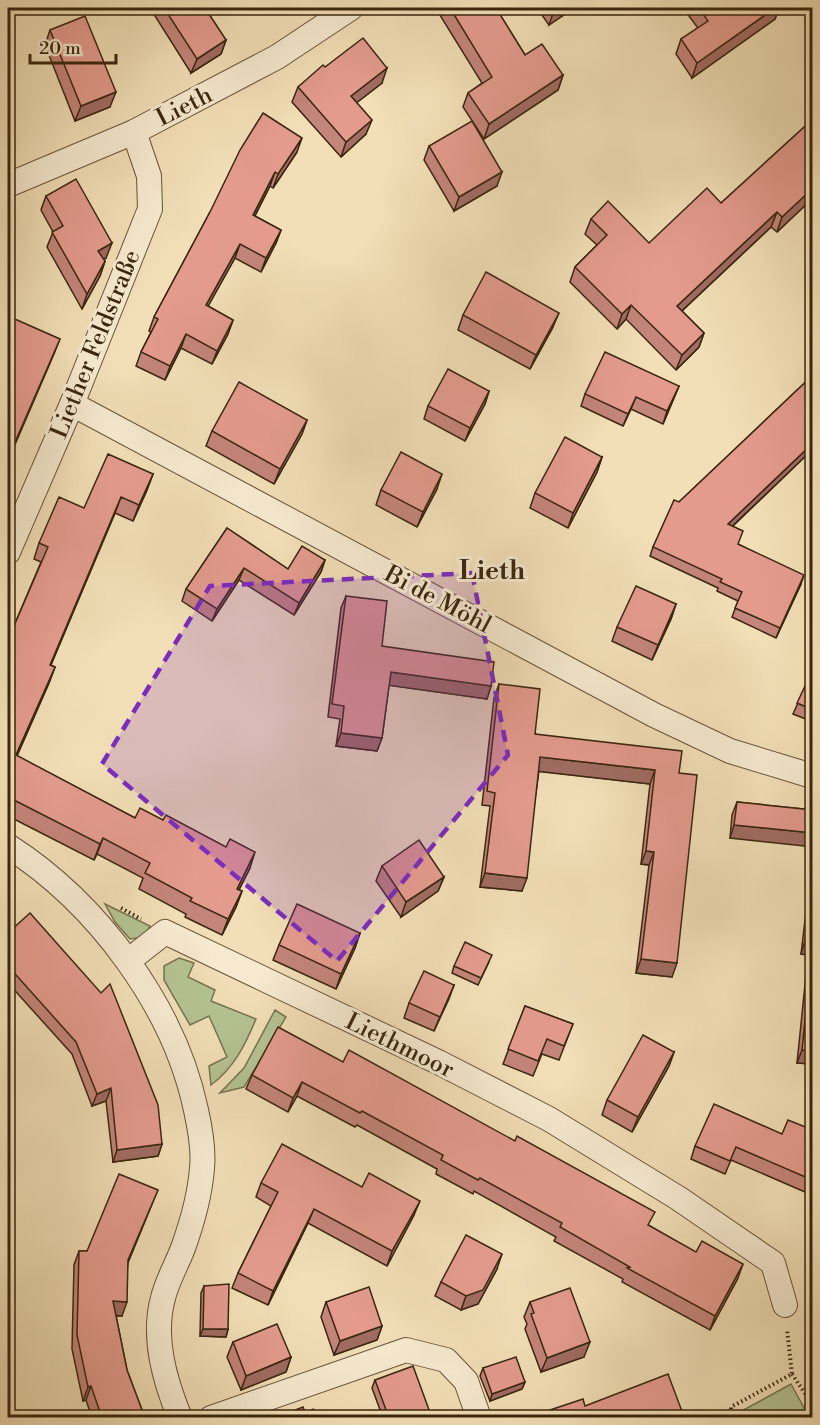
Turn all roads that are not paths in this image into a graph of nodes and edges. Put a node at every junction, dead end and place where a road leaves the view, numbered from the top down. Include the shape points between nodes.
1 (351, 8) edge
2 (134, 132) junction
3 (8, 185) edge
4 (72, 404) junction
5 (8, 552) edge
6 (813, 776) edge
7 (8, 846) edge
8 (128, 961) junction
9 (784, 1305) road end
10 (180, 1418) edge
11 (211, 1418) edge
12 (479, 1418) edge

1 - 2 street, Lieth via 277,57
2 - 3 street, Lieth
2 - 4 street, Liether Feldstraße via 149,176 150,209
4 - 5 street, Liether Feldstraße
4 - 6 street, Bi de Möhl via 654,715 730,751
7 - 8 street via 87,914
8 - 9 street, Liethmoor via 165,932 549,1119 678,1198 773,1263
8 - 10 street via 155,1003 188,1073 200,1127 203,1167 184,1246 162,1299 158,1335 167,1384
11 - 12 street via 406,1350 446,1360 466,1381

